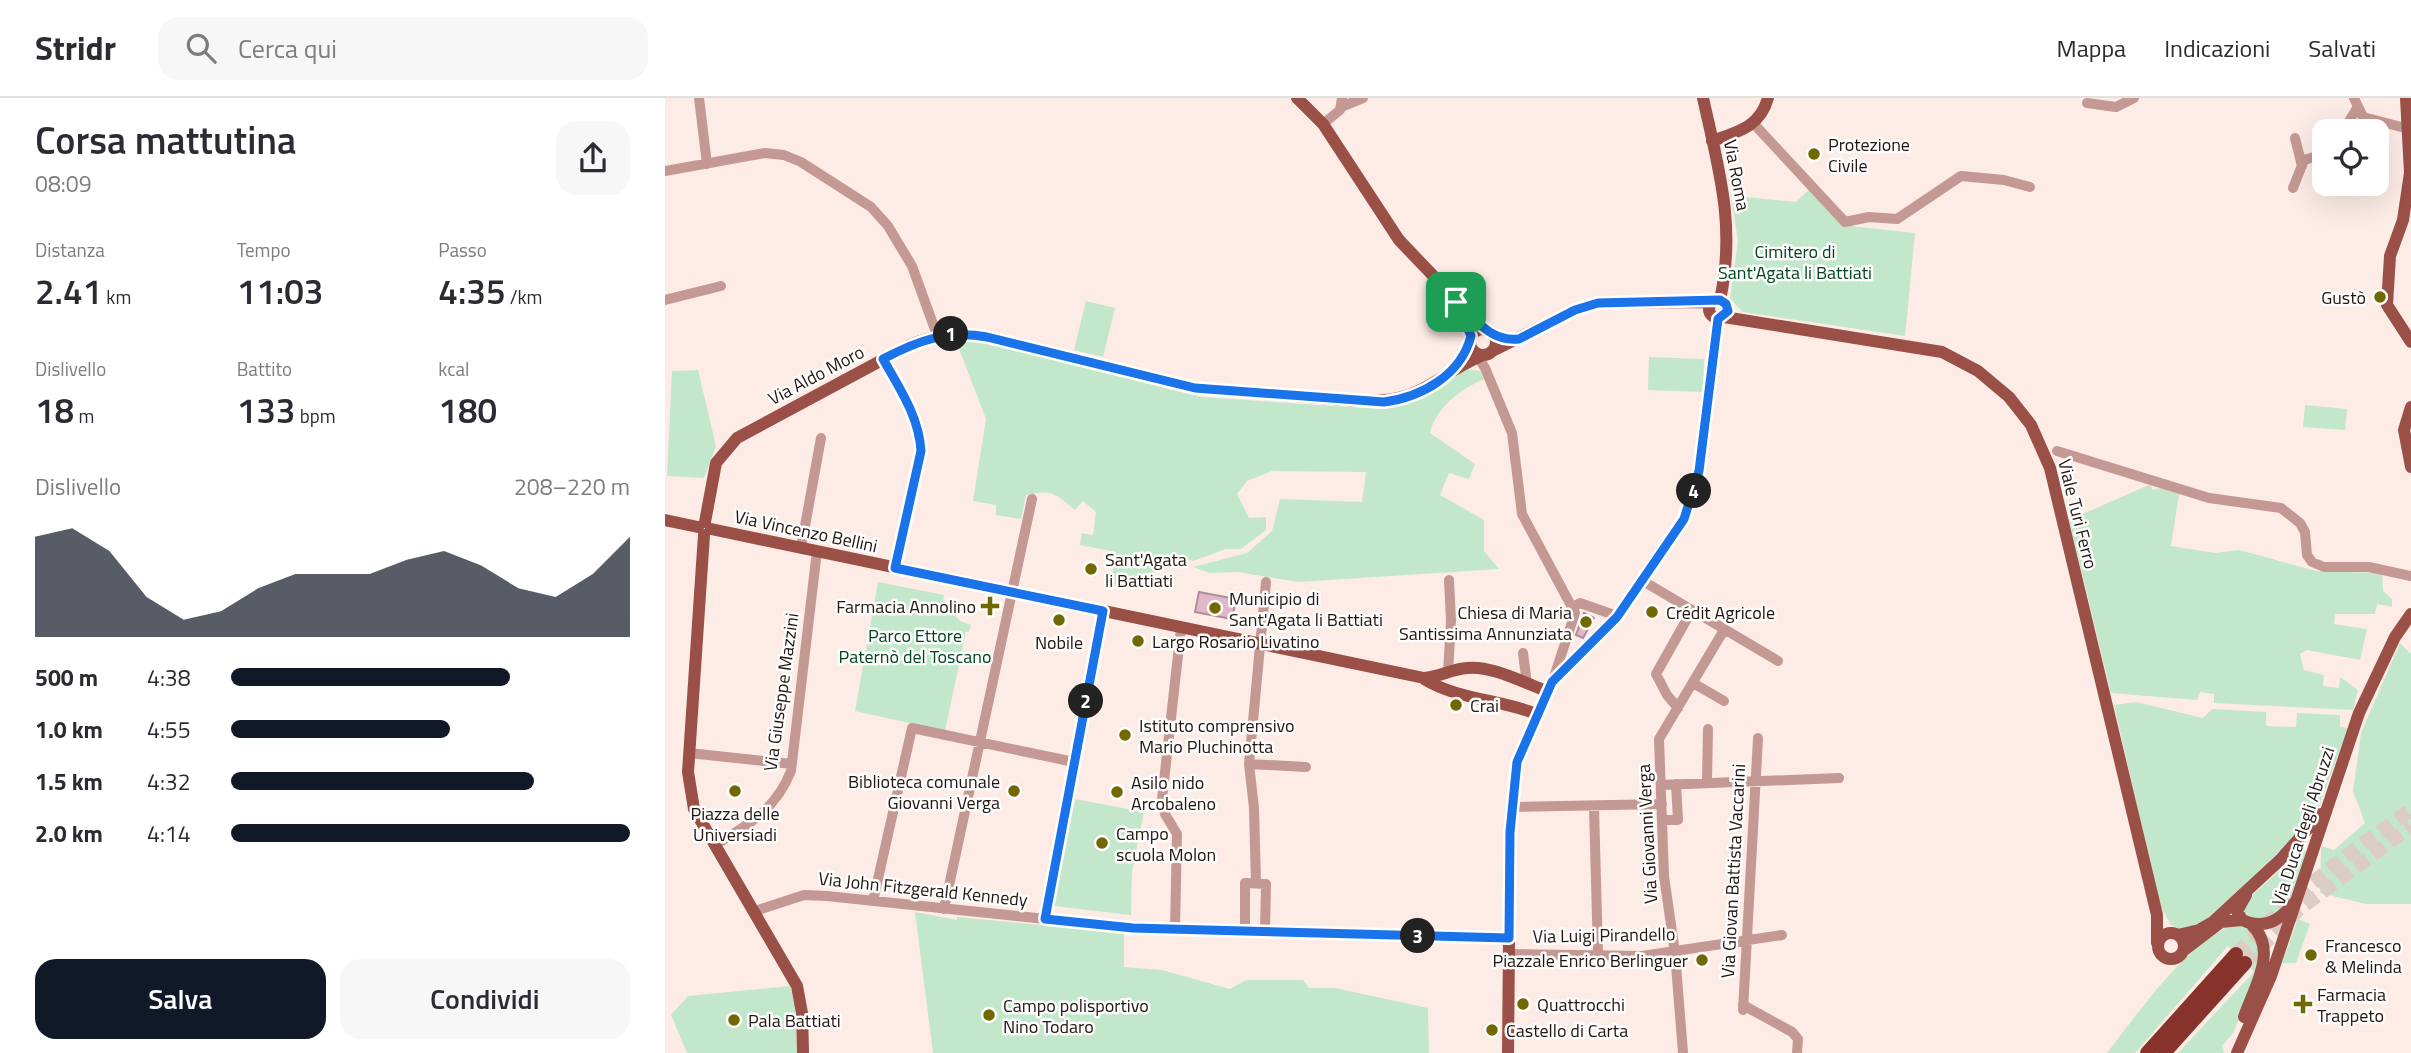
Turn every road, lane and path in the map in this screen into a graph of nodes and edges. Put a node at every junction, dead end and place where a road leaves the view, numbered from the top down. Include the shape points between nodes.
1 (699, 98) edge
2 (1297, 98) edge
3 (1363, 98) edge
4 (1703, 98) edge
5 (1768, 98) edge
6 (2134, 98) edge
7 (2406, 98) edge
8 (1308, 102) edge
9 (1342, 102) edge
10 (2087, 103) dead end
11 (2356, 103) edge
12 (2349, 119) edge
13 (1323, 124) junction
14 (1754, 124) junction
15 (2409, 129) junction
16 (2295, 138) dead end
17 (1713, 141) junction
18 (2312, 158) edge
19 (707, 164) junction
20 (2302, 166) junction
21 (665, 171) edge
22 (2030, 187) dead end
23 (2293, 188) dead end
24 (721, 286) dead end
25 (665, 300) edge
26 (1456, 302) junction
27 (1718, 309) junction
28 (1490, 333) junction
29 (937, 335) junction
30 (1519, 339) junction
31 (2411, 342) edge
32 (1479, 352) junction
33 (883, 359) junction
34 (1451, 372) junction
35 (2411, 408) edge
36 (821, 438) dead end
37 (2057, 451) dead end
38 (2411, 467) edge
39 (1032, 499) dead end
40 (665, 520) edge
41 (704, 528) junction
42 (800, 548) junction
43 (817, 551) junction
44 (895, 568) junction
45 (2411, 576) edge
46 (1449, 580) dead end
47 (1643, 581) junction
48 (1266, 582) dead end
49 (1010, 592) junction
50 (1574, 610) junction
51 (1692, 610) junction
52 (1103, 611) junction
53 (2411, 616) edge
54 (1617, 617) junction
55 (1181, 628) junction
56 (1724, 630) junction
57 (1258, 644) junction
58 (1523, 653) dead end
59 (1778, 661) dead end
60 (1446, 674) junction
61 (1423, 678) junction
62 (1693, 683) junction
63 (1527, 684) junction
64 (1550, 687) junction
65 (1442, 688) junction
66 (1724, 701) dead end
67 (1678, 708) junction
68 (1537, 714) junction
69 (1708, 729) dead end
70 (1758, 738) dead end
71 (979, 742) junction
72 (689, 753) junction
73 (1074, 762) junction
74 (792, 764) junction
75 (1249, 764) junction
76 (1306, 767) dead end
77 (2340, 769) junction
78 (1839, 778) dead end
79 (1755, 780) junction
80 (1707, 781) junction
81 (1676, 784) junction
82 (1661, 785) junction
83 (1662, 804) junction
84 (1512, 807) junction
85 (1594, 807) junction
86 (1662, 820) junction
87 (715, 845) junction
88 (2313, 853) junction
89 (2280, 860) junction
90 (2262, 877) junction
91 (1256, 880) junction
92 (2299, 898) junction
93 (873, 901) junction
94 (944, 909) junction
95 (755, 911) junction
96 (2157, 915) junction
97 (1045, 919) junction
98 (2246, 922) junction
99 (1175, 929) junction
100 (1245, 932) junction
101 (1265, 932) junction
102 (2175, 934) junction
103 (1782, 935) dead end
104 (1509, 938) junction
105 (1746, 941) junction
106 (2157, 943) junction
107 (2183, 951) junction
108 (1675, 953) junction
109 (1510, 954) junction
110 (1598, 955) junction
111 (803, 1053) edge
112 (1509, 1053) edge
113 (1683, 1053) edge
114 (1797, 1053) edge
115 (2147, 1053) edge
116 (2164, 1053) edge
117 (2237, 1053) edge

1 - 19 street
2 - 8 main road
3 - 9 street
4 - 17 main road, Via Roma
5 - 14 main road
6 - 10 street via 2116,107
7 - 15 main road
8 - 13 main road
9 - 13 street via 1336,115
11 - 12 street
11 - 15 street via 2363,117
13 - 26 main road via 1399,240
14 - 17 main road
14 - 22 street via 1843,220 1851,222 1868,217 1897,219 1954,178 1968,175
15 - 31 main road via 2410,173 2403,220 2390,256 2387,305
16 - 20 street
17 - 27 main road, Via Roma via 1728,229
18 - 20 street
19 - 21 street
19 - 29 street via 772,153 800,162 871,207 901,244
20 - 23 street
24 - 25 street
26 - 28 main road
26 - 32 main road
27 - 30 main road, Viale Turi Ferro via 1598,303
27 - 47 main road, Via Roma via 1691,501 1676,533
27 - 96 main road, Viale Turi Ferro via 1752,321 1942,352 1995,383 2031,425 2050,468
28 - 30 main road
28 - 32 main road
28 - 32 main road via 1495,344
29 - 33 main road, Via Aldo Moro
29 - 34 main road, Via Aldo Moro via 987,337 1218,392 1384,402 1414,395
30 - 32 main road, Viale Turi Ferro
32 - 34 main road
32 - 34 main road, Via Aldo Moro
32 - 50 street via 1512,433 1522,514
33 - 41 main road, Via Aldo Moro via 730,444 713,472
33 - 44 street via 909,405 921,451
35 - 38 main road via 2404,430
36 - 42 street
37 - 45 street via 2209,498 2281,508 2300,523 2312,562
39 - 49 street
40 - 41 main road, Via Vincenzo Bellini
41 - 42 main road, Via Vincenzo Bellini
41 - 72 main road, Via Aldo Moro
42 - 43 main road, Via Vincenzo Bellini
43 - 44 main road, Via Vincenzo Bellini
43 - 74 street, Via Giuseppe Mazzini
44 - 49 main road, Via Vincenzo Bellini
46 - 60 street
47 - 51 street
47 - 54 main road, Via Roma
48 - 57 street
49 - 52 main road, Via Vincenzo Bellini
49 - 71 street
50 - 54 street via 1580,603
50 - 64 street
51 - 56 street
51 - 67 street via 1656,674
52 - 55 main road, Via Vincenzo Bellini
52 - 73 street
53 - 77 main road, Via Duca degli Abruzzi via 2395,636 2359,713
54 - 64 main road, Via Roma
55 - 57 main road, Via Vincenzo Bellini
55 - 99 street via 1162,799 1177,834
56 - 59 street
56 - 62 street, Via Giovanni Verga
57 - 61 main road, Via Vincenzo Bellini
57 - 75 street
58 - 63 street
60 - 61 main road
60 - 63 main road via 1478,668
60 - 65 main road
61 - 65 main road
62 - 66 street
62 - 67 street, Via Giovanni Verga
63 - 64 main road
64 - 68 main road
65 - 68 main road
67 - 82 street, Via Giovanni Verga via 1659,739
68 - 84 main road via 1517,762
69 - 80 street
70 - 79 street, Via Giovan Battista Vaccarini
71 - 73 street
71 - 93 street via 912,728
71 - 94 street
72 - 74 street
72 - 87 main road, Via Aldo Moro via 689,796
73 - 97 street
74 - 87 street, Via Giuseppe Mazzini via 784,787 762,816
75 - 76 street
75 - 91 street
77 - 88 main road, Via Duca degli Abruzzi
77 - 89 main road via 2316,824
78 - 79 street
79 - 80 street
79 - 105 street, Via Giovan Battista Vaccarini
80 - 81 street
81 - 82 street
81 - 86 street via 1678,820
82 - 83 street, Via Giovanni Verga
83 - 85 street
83 - 86 street, Via Giovanni Verga
84 - 85 street
84 - 104 main road
85 - 110 street
86 - 108 street, Via Giovanni Verga
87 - 95 main road, Via Aldo Moro
88 - 89 main road via 2301,845
88 - 92 main road, Via Duca degli Abruzzi
89 - 90 main road
90 - 98 main road via 2238,907
90 - 102 main road via 2209,925
91 - 100 street via 1245,883
91 - 101 street via 1266,884
92 - 98 main road via 2276,921
92 - 117 main road, Via Duca degli Abruzzi via 2270,981
93 - 94 street, Via John Fitzgerald Kennedy
93 - 95 street, Via John Fitzgerald Kennedy via 804,895
94 - 97 street, Via John Fitzgerald Kennedy
95 - 111 main road, Via Aldo Moro via 797,986
96 - 102 main road
96 - 106 main road
97 - 99 street, Via John Fitzgerald Kennedy
98 - 107 main road via 2221,922
98 - 117 main road via 2264,941 2265,957 2239,1033
99 - 100 street, Via John Fitzgerald Kennedy
100 - 101 street, Via John Fitzgerald Kennedy
101 - 104 street, Via John Fitzgerald Kennedy
102 - 106 main road via 2162,935
102 - 107 main road via 2183,941
103 - 105 street, Via Luigi Pirandello
104 - 109 main road
105 - 108 street, Via Luigi Pirandello
105 - 114 street, Via Giovan Battista Vaccarini via 1743,1008 1793,1032
106 - 107 main road via 2159,953 2167,959
108 - 110 street, Via Luigi Pirandello
108 - 113 street, Via Giovanni Verga
109 - 110 street, Via Luigi Pirandello
109 - 112 main road
115 - 116 highway via 2240,958

